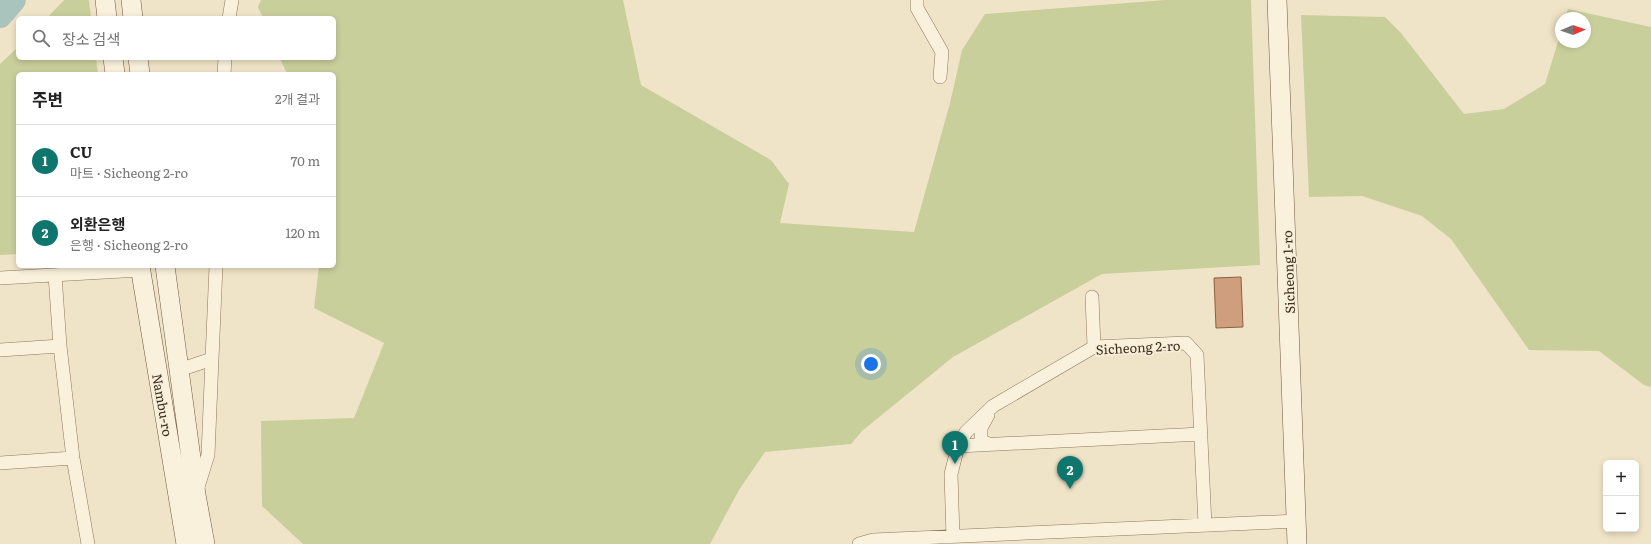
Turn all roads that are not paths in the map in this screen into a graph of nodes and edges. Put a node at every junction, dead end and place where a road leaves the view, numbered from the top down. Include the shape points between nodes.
1 (105, 0) edge
2 (131, 0) edge
3 (232, 0) edge
4 (917, 0) edge
5 (1277, 0) edge
6 (107, 16) edge
7 (133, 16) edge
8 (229, 16) edge
9 (113, 60) edge
10 (138, 60) edge
11 (225, 60) edge
12 (115, 72) edge
13 (140, 72) edge
14 (224, 72) edge
15 (940, 77) dead end
16 (140, 268) edge
17 (165, 268) edge
18 (216, 268) edge
19 (55, 275) junction
20 (0, 278) edge
21 (1092, 297) dead end
22 (60, 346) junction
23 (1094, 347) junction
24 (0, 350) edge
25 (212, 359) junction
26 (179, 370) junction
27 (993, 406) junction
28 (1201, 434) junction
29 (989, 444) junction
30 (958, 446) junction
31 (73, 458) junction
32 (0, 463) edge
33 (196, 495) junction
34 (1297, 521) junction
35 (1205, 525) junction
36 (952, 537) junction
37 (88, 544) edge
38 (186, 544) edge
39 (205, 544) edge
40 (859, 544) edge
41 (1297, 544) edge

1 - 6 main road
2 - 7 main road
3 - 8 street
4 - 15 street via 917,8 942,52
5 - 34 main road, Sicheong 1-ro
9 - 12 main road
10 - 13 main road
11 - 14 street
16 - 19 street
16 - 38 main road, Nambu-ro
17 - 26 main road, Nambu-ro
18 - 25 street
19 - 20 street
19 - 22 street
21 - 23 street
22 - 24 street
22 - 31 street
23 - 27 street, Sicheong 2-ro
23 - 28 street, Sicheong 2-ro via 1186,344 1198,355
25 - 26 street
25 - 33 street via 208,455
26 - 33 main road, Nambu-ro
27 - 29 street via 981,428 981,442
27 - 30 street, Sicheong 2-ro via 966,432
28 - 29 street
28 - 35 street, Sicheong 2-ro
29 - 30 street
30 - 36 street, Sicheong 2-ro via 951,474
31 - 32 street
31 - 37 street
33 - 39 main road, Nambu-ro
34 - 35 street
34 - 41 main road, Sicheong 1-ro
35 - 36 street
36 - 40 street via 873,540

